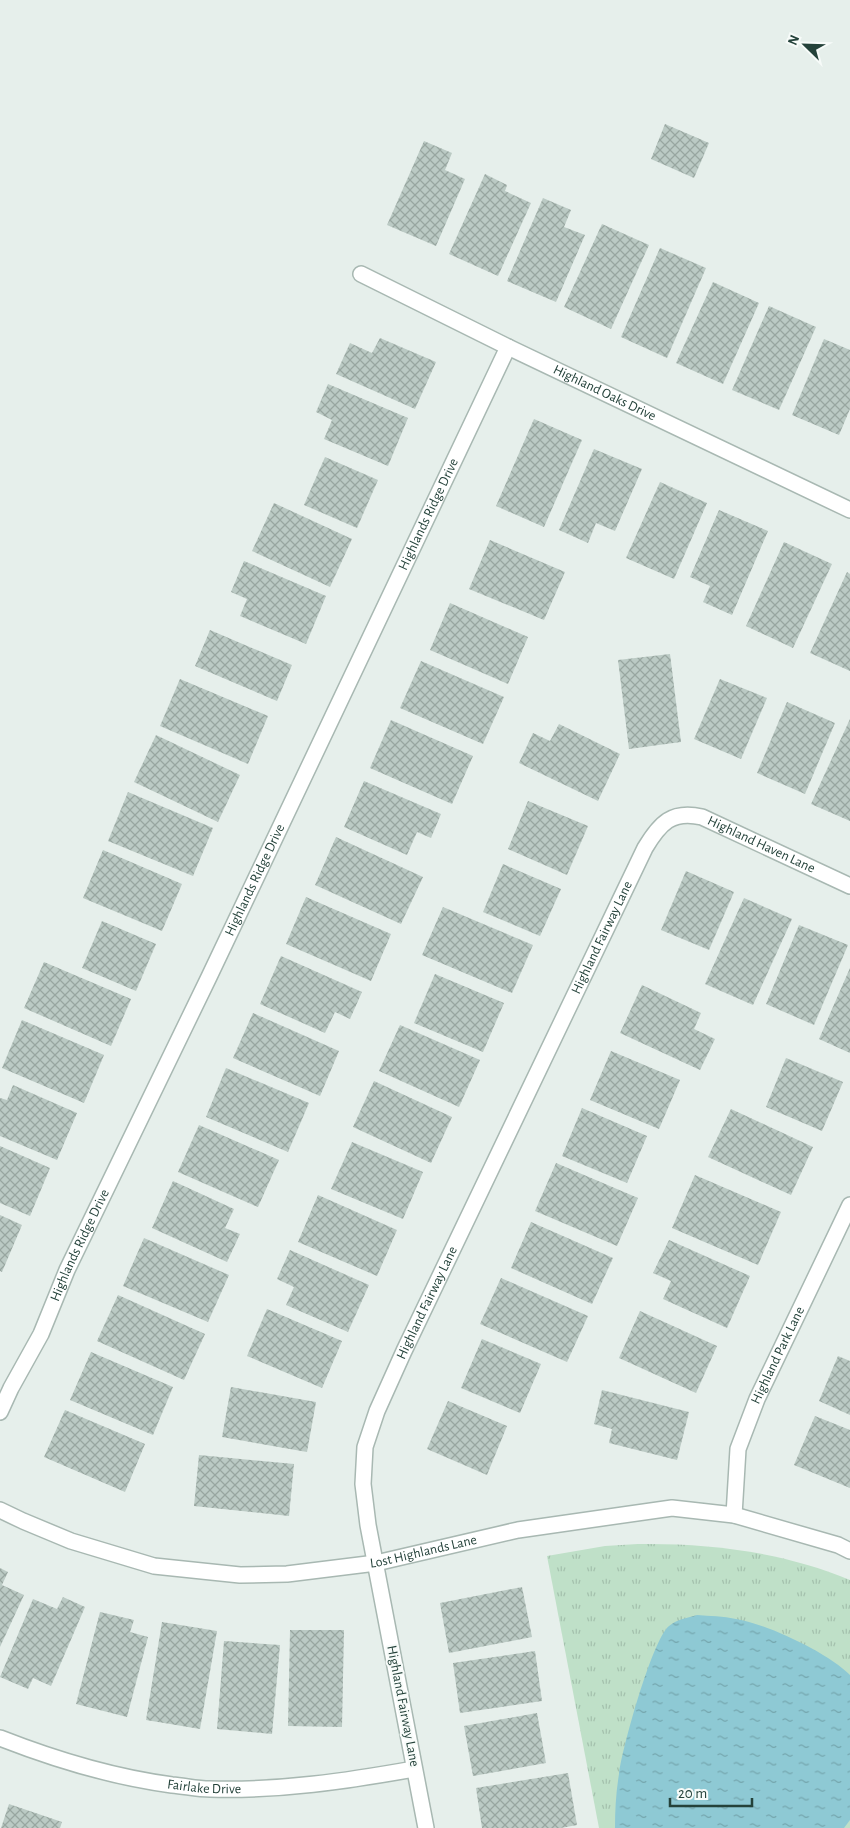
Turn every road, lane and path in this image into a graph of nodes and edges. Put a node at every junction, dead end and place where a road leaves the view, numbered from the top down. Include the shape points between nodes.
1 (361, 274) dead end
2 (508, 347) junction
3 (850, 510) edge
4 (670, 818) joint
5 (850, 886) edge
6 (850, 1205) edge
7 (0, 1412) edge
8 (0, 1510) edge
9 (734, 1515) junction
10 (850, 1551) edge
11 (376, 1564) junction
12 (0, 1738) edge
13 (414, 1769) junction
14 (426, 1828) edge

1 - 2 street, Highland Oaks Drive
2 - 3 street, Highland Oaks Drive
2 - 7 street, Highlands Ridge Drive via 67,1270 42,1334
4 - 5 street, Highland Haven Lane via 688,814 702,817
4 - 11 street, Highland Fairway Lane via 655,831 645,848 377,1411 365,1446 363,1484
6 - 9 street, Highland Park Lane via 757,1399 738,1449
8 - 11 street, Lost Highlands Lane via 71,1541 154,1566 240,1575 286,1574
9 - 10 street, Lost Highlands Lane
9 - 11 street, Lost Highlands Lane via 672,1508 518,1530
11 - 13 street, Highland Fairway Lane
12 - 13 street, Fairlake Drive via 68,1763 113,1775 208,1789 311,1785
13 - 14 street, Highland Fairway Lane

